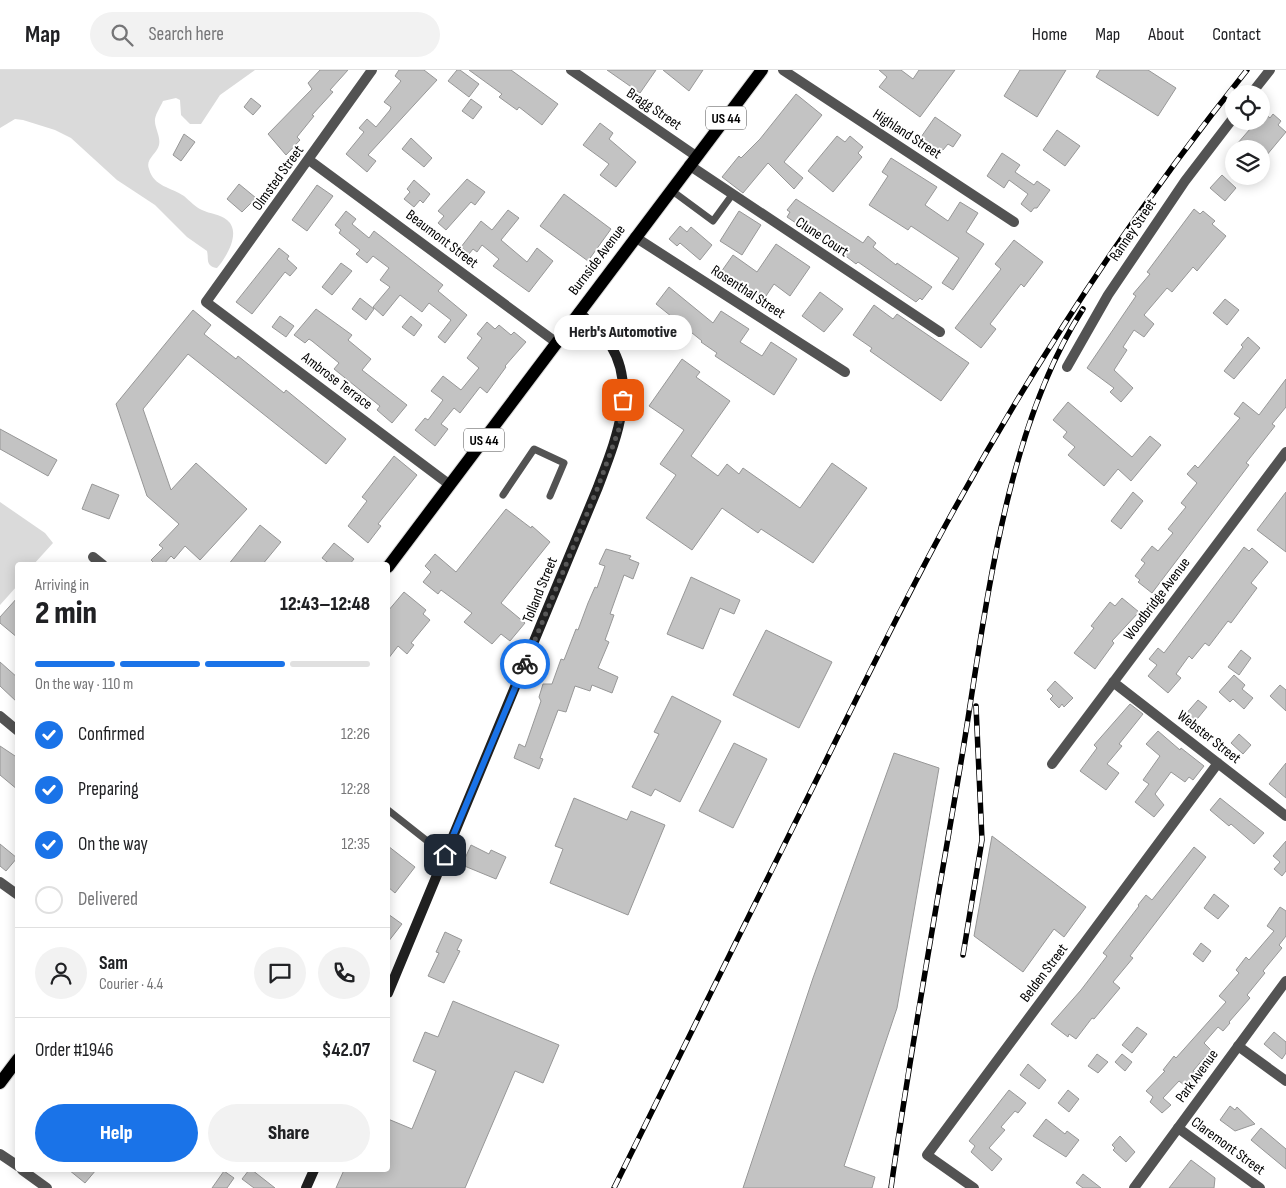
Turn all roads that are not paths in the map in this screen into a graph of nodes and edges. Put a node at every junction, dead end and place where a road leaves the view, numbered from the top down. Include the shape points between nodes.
1 (372, 70) edge
2 (572, 70) edge
3 (762, 70) edge
4 (783, 70) edge
5 (1270, 70) edge
6 (1258, 85) edge
7 (1225, 129) edge
8 (309, 160) junction
9 (693, 161) junction
10 (671, 190) junction
11 (732, 195) junction
12 (1014, 222) dead end
13 (635, 237) junction
14 (206, 302) joint
15 (579, 312) junction
16 (940, 332) dead end
17 (557, 343) junction
18 (1067, 367) dead end
19 (845, 372) dead end
20 (1286, 452) edge
21 (450, 485) junction
22 (503, 495) dead end
23 (550, 496) dead end
24 (93, 556) dead end
25 (100, 562) edge
26 (390, 564) edge
27 (1113, 682) junction
28 (0, 716) edge
29 (15, 728) edge
30 (1218, 763) junction
31 (1052, 764) dead end
32 (390, 812) edge
33 (1286, 816) edge
34 (445, 855) junction
35 (0, 882) edge
36 (15, 893) edge
37 (1286, 981) edge
38 (390, 989) edge
39 (1238, 1046) junction
40 (15, 1063) edge
41 (1286, 1081) edge
42 (0, 1083) edge
43 (1178, 1128) junction
44 (0, 1154) edge
45 (15, 1164) edge
46 (25, 1172) edge
47 (313, 1172) edge
48 (47, 1188) edge
49 (306, 1188) edge
50 (974, 1188) edge
51 (1134, 1188) edge
52 (1260, 1188) edge

1 - 8 street, Olmsted Street
2 - 9 street, Bragg Street
3 - 9 main road, Burnside Avenue / US 44
4 - 12 street, Highland Street
5 - 6 street
7 - 18 street, Ranney Street via 1108,295
8 - 14 street, Olmsted Street
8 - 17 street, Beaumont Street
9 - 10 main road, Burnside Avenue / US 44
9 - 11 street, Clune Court
10 - 11 lane via 713,220
10 - 13 main road, Burnside Avenue / US 44
11 - 16 street, Clune Court
13 - 15 main road, Burnside Avenue / US 44
13 - 19 street, Rosenthal Street
14 - 21 street, Ambrose Terrace
15 - 17 main road, Burnside Avenue / US 44
15 - 34 main road, Tolland Street via 608,341 620,368 623,400 619,429
17 - 21 main road, Burnside Avenue / US 44
20 - 27 street, Woodbridge Avenue
21 - 26 main road, Burnside Avenue / US 44
22 - 23 lane via 534,449 564,463
24 - 25 street
27 - 30 street, Webster Street
27 - 31 street, Woodbridge Avenue
28 - 29 street
30 - 33 street, Webster Street
30 - 50 street, Belden Street via 927,1155
32 - 34 lane
34 - 38 main road, Tolland Street
35 - 36 street
37 - 39 street, Park Avenue
39 - 41 street
39 - 43 street, Park Avenue
40 - 42 main road
43 - 51 street, Park Avenue
43 - 52 street, Claremont Street
44 - 45 street
46 - 48 street
47 - 49 main road

